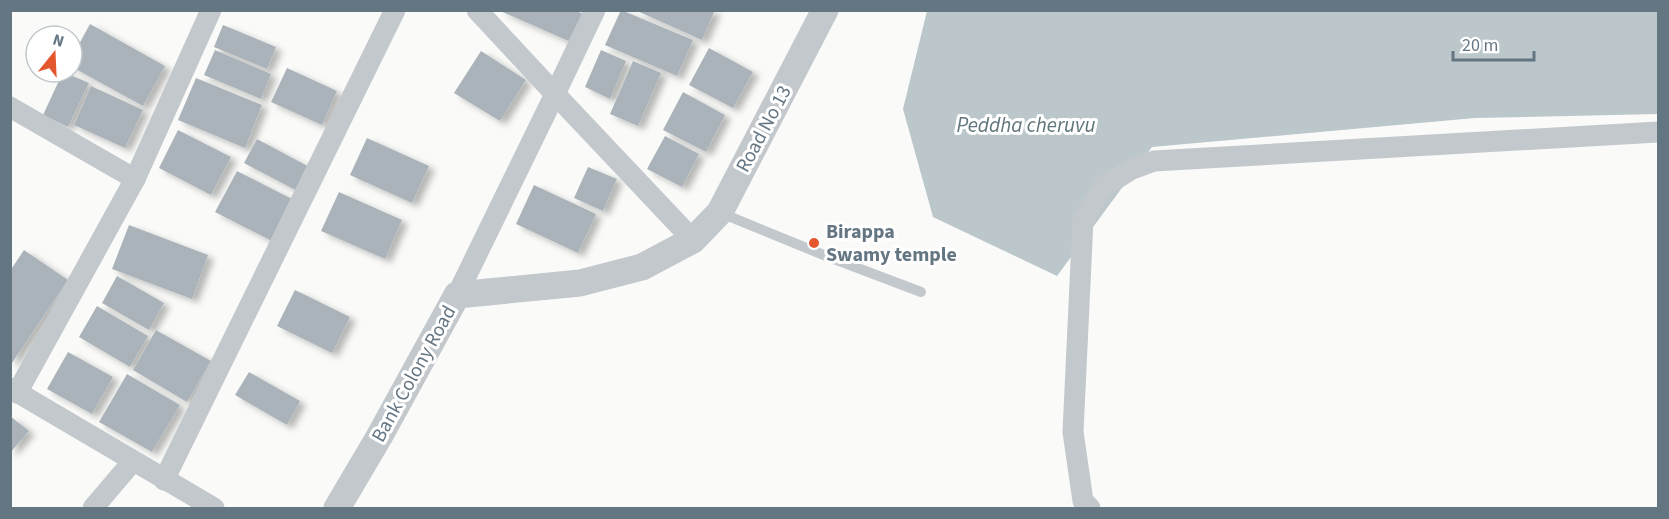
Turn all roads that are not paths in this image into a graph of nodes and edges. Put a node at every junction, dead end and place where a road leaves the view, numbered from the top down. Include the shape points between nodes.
1 (211, 10) edge
2 (395, 10) edge
3 (477, 10) edge
4 (595, 10) edge
5 (825, 10) edge
6 (555, 94) junction
7 (10, 107) edge
8 (1659, 132) edge
9 (135, 179) junction
10 (720, 212) junction
11 (693, 240) junction
12 (921, 292) dead end
13 (457, 295) junction
14 (14, 390) edge
15 (133, 461) junction
16 (164, 480) junction
17 (93, 508) edge
18 (214, 508) edge
19 (340, 508) edge
20 (1090, 508) edge

1 - 9 street
2 - 16 street
3 - 6 street
4 - 6 street
5 - 10 street, Road No 13
6 - 11 street
6 - 13 street
7 - 9 street
8 - 20 street via 1154,161 1103,187 1083,220 1073,432 1083,501
9 - 14 street
10 - 11 street, Road No 13
10 - 12 lane
11 - 13 street, Bank Colony Road via 642,267 580,283
13 - 19 street, Bank Colony Road
14 - 15 street
15 - 16 street
15 - 17 street
16 - 18 street

